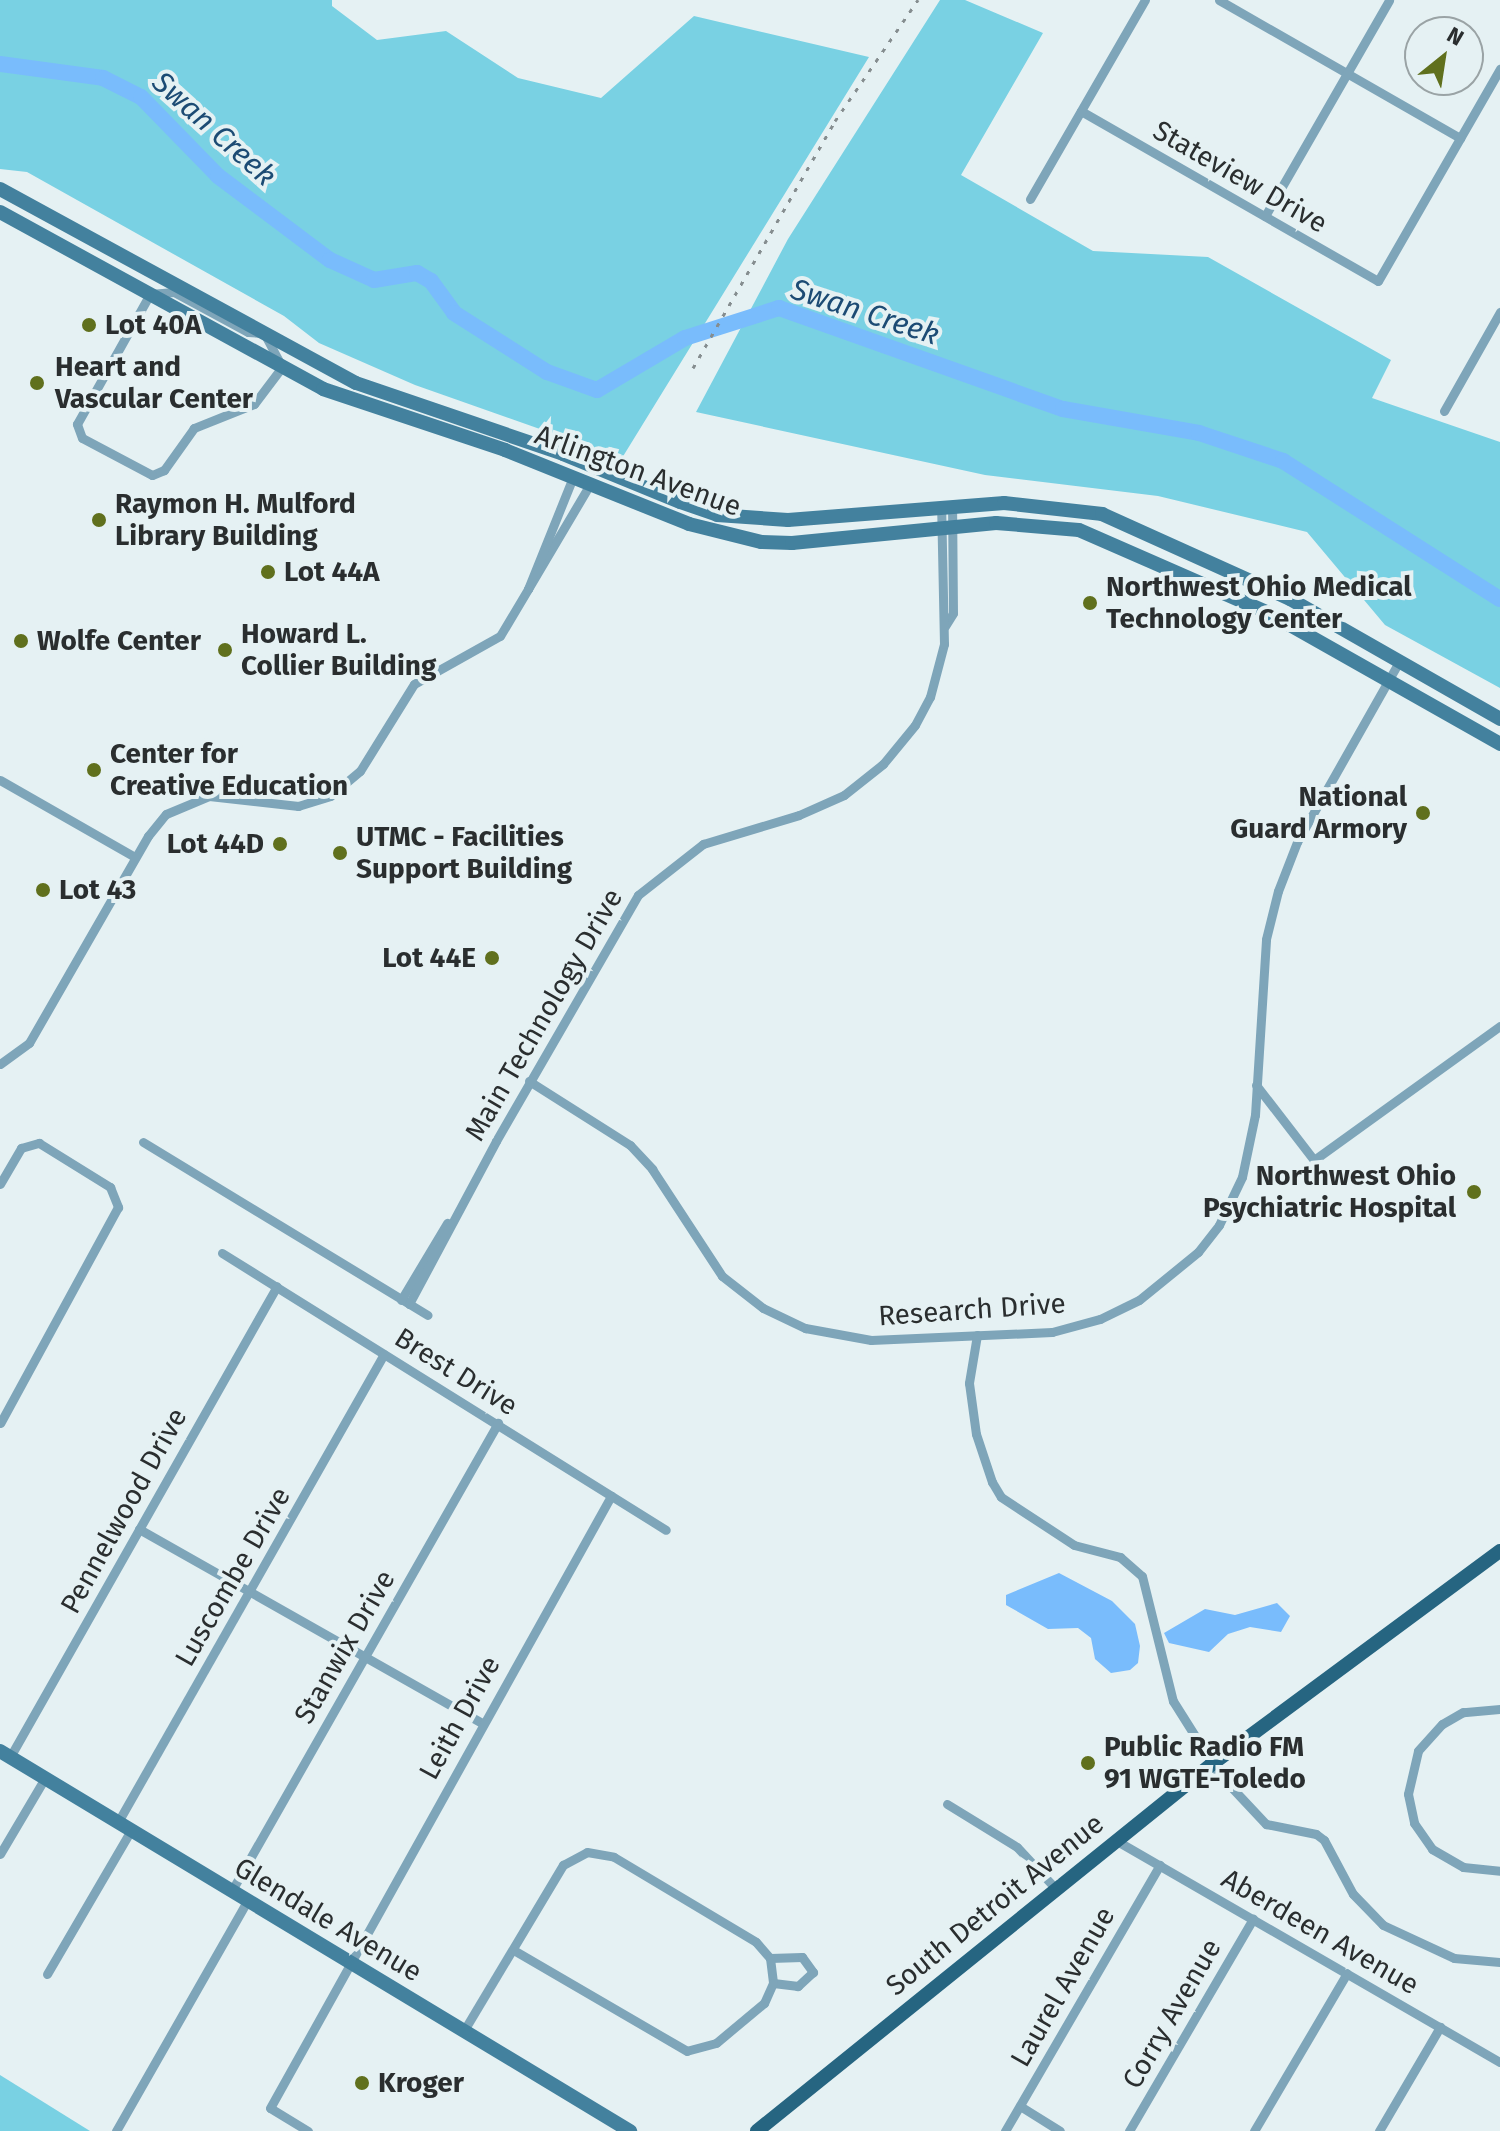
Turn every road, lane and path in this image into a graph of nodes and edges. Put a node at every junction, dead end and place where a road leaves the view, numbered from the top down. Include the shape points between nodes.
1 (1145, 0) edge
2 (1219, 0) edge
3 (1389, 0) edge
4 (1500, 69) edge
5 (1347, 73) junction
6 (1081, 111) junction
7 (1460, 138) junction
8 (0, 189) edge
9 (1030, 199) dead end
10 (0, 212) edge
11 (1265, 216) junction
12 (150, 294) junction
13 (1500, 312) edge
14 (264, 333) junction
15 (282, 367) junction
16 (1444, 411) dead end
17 (573, 477) junction
18 (590, 484) junction
19 (946, 505) junction
20 (717, 515) junction
21 (947, 527) junction
22 (528, 589) junction
23 (1400, 660) junction
24 (1389, 680) junction
25 (1500, 719) edge
26 (1499, 743) edge
27 (0, 780) edge
28 (135, 857) junction
29 (1500, 1026) edge
30 (0, 1064) edge
31 (529, 1081) junction
32 (1256, 1085) junction
33 (143, 1142) dead end
34 (0, 1184) edge
35 (222, 1253) dead end
36 (277, 1286) junction
37 (405, 1302) junction
38 (427, 1315) dead end
39 (977, 1335) junction
40 (384, 1354) junction
41 (1, 1417) edge
42 (498, 1423) junction
43 (611, 1496) junction
44 (139, 1529) junction
45 (666, 1530) dead end
46 (1500, 1551) edge
47 (251, 1590) junction
48 (365, 1656) junction
49 (1500, 1709) edge
50 (482, 1723) junction
51 (5, 1754) edge
52 (1212, 1764) junction
53 (45, 1778) junction
54 (947, 1804) dead end
55 (125, 1826) junction
56 (1117, 1841) junction
57 (0, 1854) edge
58 (1160, 1865) junction
59 (1500, 1871) edge
60 (1056, 1889) junction
61 (231, 1892) junction
62 (247, 1901) junction
63 (1253, 1919) junction
64 (515, 1951) junction
65 (768, 1954) junction
66 (1500, 1962) edge
67 (350, 1963) junction
68 (1347, 1973) junction
69 (47, 1974) dead end
70 (773, 1983) junction
71 (1440, 2027) junction
72 (463, 2032) junction
73 (1500, 2062) edge
74 (1020, 2106) junction
75 (116, 2131) edge
76 (308, 2131) edge
77 (630, 2131) edge
78 (757, 2131) edge
79 (1005, 2131) edge
80 (1060, 2131) edge
81 (1129, 2131) edge
82 (1254, 2131) edge
83 (1379, 2131) edge

1 - 6 street
2 - 5 street
3 - 5 street
4 - 7 street
5 - 7 street
5 - 11 street
6 - 9 street
6 - 11 street, Stateview Drive
7 - 11 street, Stateview Drive via 1378,281
8 - 14 street, Arlington Avenue
10 - 12 street, Arlington Avenue
12 - 14 street via 174,292 248,332
12 - 15 street, Arlington Avenue
12 - 15 street via 77,426 82,438 140,471 159,474 190,431 254,404
13 - 16 street
14 - 15 street
14 - 20 street, Arlington Avenue via 356,383 524,440
15 - 17 street, Arlington Avenue via 342,397
17 - 18 street, Arlington Avenue
17 - 20 street via 592,475 684,513
17 - 22 street
18 - 21 street, Arlington Avenue via 689,524 761,542
18 - 22 street
19 - 20 street, Arlington Avenue via 788,520
19 - 21 street, Main Technology Drive
19 - 23 street, Arlington Avenue via 1004,503 1102,514 1290,599
21 - 24 street, Arlington Avenue via 1037,524 1102,538 1267,612
21 - 31 street, Main Technology Drive via 940,611 945,626 930,697 895,752 830,803 717,838 660,873 621,919
22 - 28 street via 496,640 412,686 362,768 338,792 298,806 222,796 191,800 158,822
23 - 24 street, Research Drive
23 - 25 street, Arlington Avenue
24 - 26 street, Arlington Avenue
24 - 32 street, Research Drive via 1297,842 1278,891 1264,952
27 - 28 street
28 - 30 street via 31,1040
29 - 32 street via 1314,1160
31 - 37 street, Main Technology Drive
31 - 39 street, Research Drive via 630,1145 663,1185 712,1264 763,1308 805,1328 854,1339
32 - 39 street, Research Drive via 1250,1149 1231,1203 1205,1244 1174,1277 1100,1319 1052,1332
33 - 37 street
34 - 41 street via 25,1145 39,1143 103,1182 115,1194 116,1214
35 - 36 street, Brest Drive
36 - 40 street, Brest Drive
36 - 44 street, Pennelwood Drive
37 - 38 street
39 - 52 street via 969,1383 976,1434 992,1482 1001,1497 1074,1545 1120,1557 1142,1576 1173,1701
40 - 42 street, Brest Drive
40 - 47 street, Luscombe Drive
42 - 43 street, Brest Drive
42 - 48 street, Stanwix Drive
43 - 45 street, Brest Drive
43 - 50 street, Leith Drive
44 - 47 street
44 - 51 street, Pennelwood Drive
46 - 52 main road, South Detroit Avenue
47 - 48 street
47 - 55 street, Luscombe Drive
48 - 50 street
48 - 61 street, Stanwix Drive
49 - 59 street via 1463,1712 1442,1724 1418,1751 1408,1794 1414,1823 1432,1849 1463,1867
50 - 67 street, Leith Drive
51 - 53 street, Glendale Avenue
52 - 56 main road, South Detroit Avenue
52 - 66 street via 1266,1824 1324,1840 1353,1894 1383,1925 1454,1958
53 - 55 street, Glendale Avenue
53 - 57 street
54 - 60 street via 1017,1847
55 - 61 street, Glendale Avenue
55 - 69 street, Luscombe Drive
56 - 58 street, Aberdeen Avenue
56 - 60 main road, South Detroit Avenue
58 - 63 street, Aberdeen Avenue
58 - 74 street, Laurel Avenue
60 - 78 main road, South Detroit Avenue
61 - 62 street, Glendale Avenue
62 - 67 street, Glendale Avenue
62 - 75 street
63 - 68 street, Aberdeen Avenue
63 - 81 street, Corry Avenue
64 - 65 street via 563,1865 587,1852 614,1857
64 - 70 street via 687,2051 716,2043 764,2003
64 - 72 street
65 - 70 street
65 - 70 street via 805,1958 813,1972 798,1986
67 - 72 street, Glendale Avenue
67 - 76 street, Leith Drive via 270,2108
68 - 71 street, Aberdeen Avenue
68 - 82 street
71 - 73 street, Aberdeen Avenue
71 - 83 street
72 - 77 street, Glendale Avenue
74 - 79 street, Laurel Avenue
74 - 80 street

